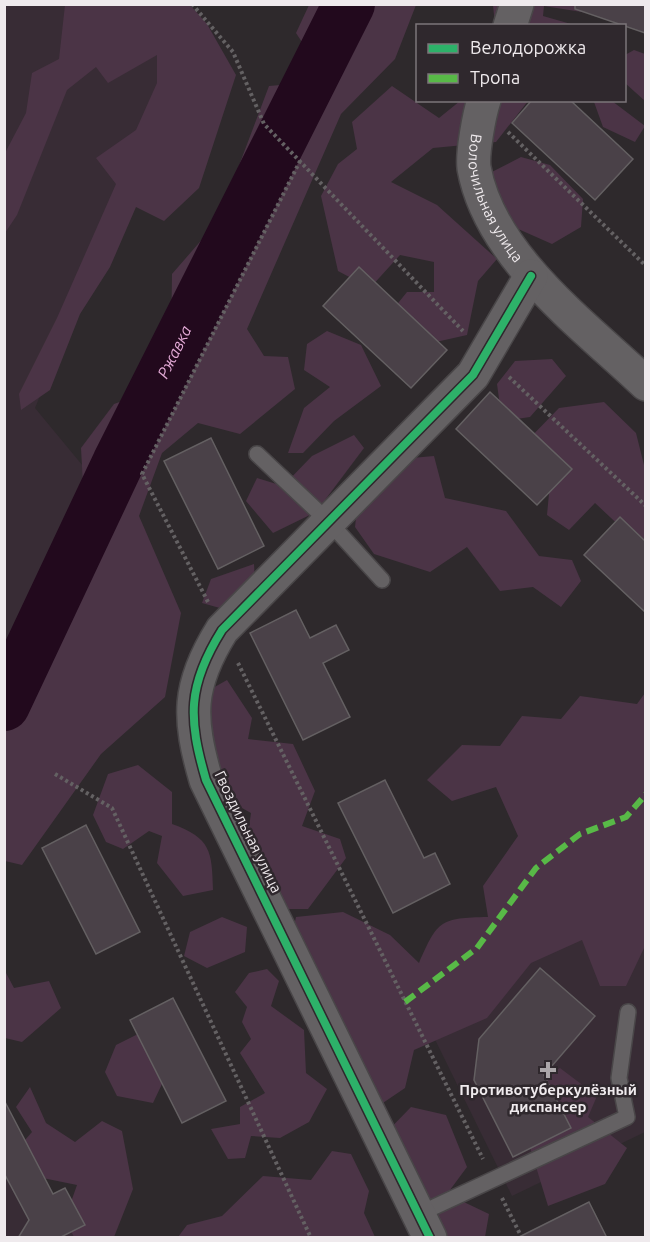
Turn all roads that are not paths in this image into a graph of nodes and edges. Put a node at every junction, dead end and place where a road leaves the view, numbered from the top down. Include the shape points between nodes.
1 (517, 4) edge
2 (511, 24) edge
3 (493, 113) edge
4 (531, 276) junction
5 (645, 384) edge
6 (257, 454) dead end
7 (329, 522) junction
8 (382, 580) dead end
9 (628, 1012) dead end
10 (424, 1226) edge

1 - 2 street
3 - 4 street, Волочильная улица via 474,166 486,210
4 - 5 street, Волочильная улица
4 - 7 street, Гвоздильная улица via 473,375
6 - 7 lane
7 - 8 lane
7 - 10 street, Гвоздильная улица via 222,630 205,657 194,688 194,738 206,780
9 - 10 lane via 619,1078 627,1117 493,1181

